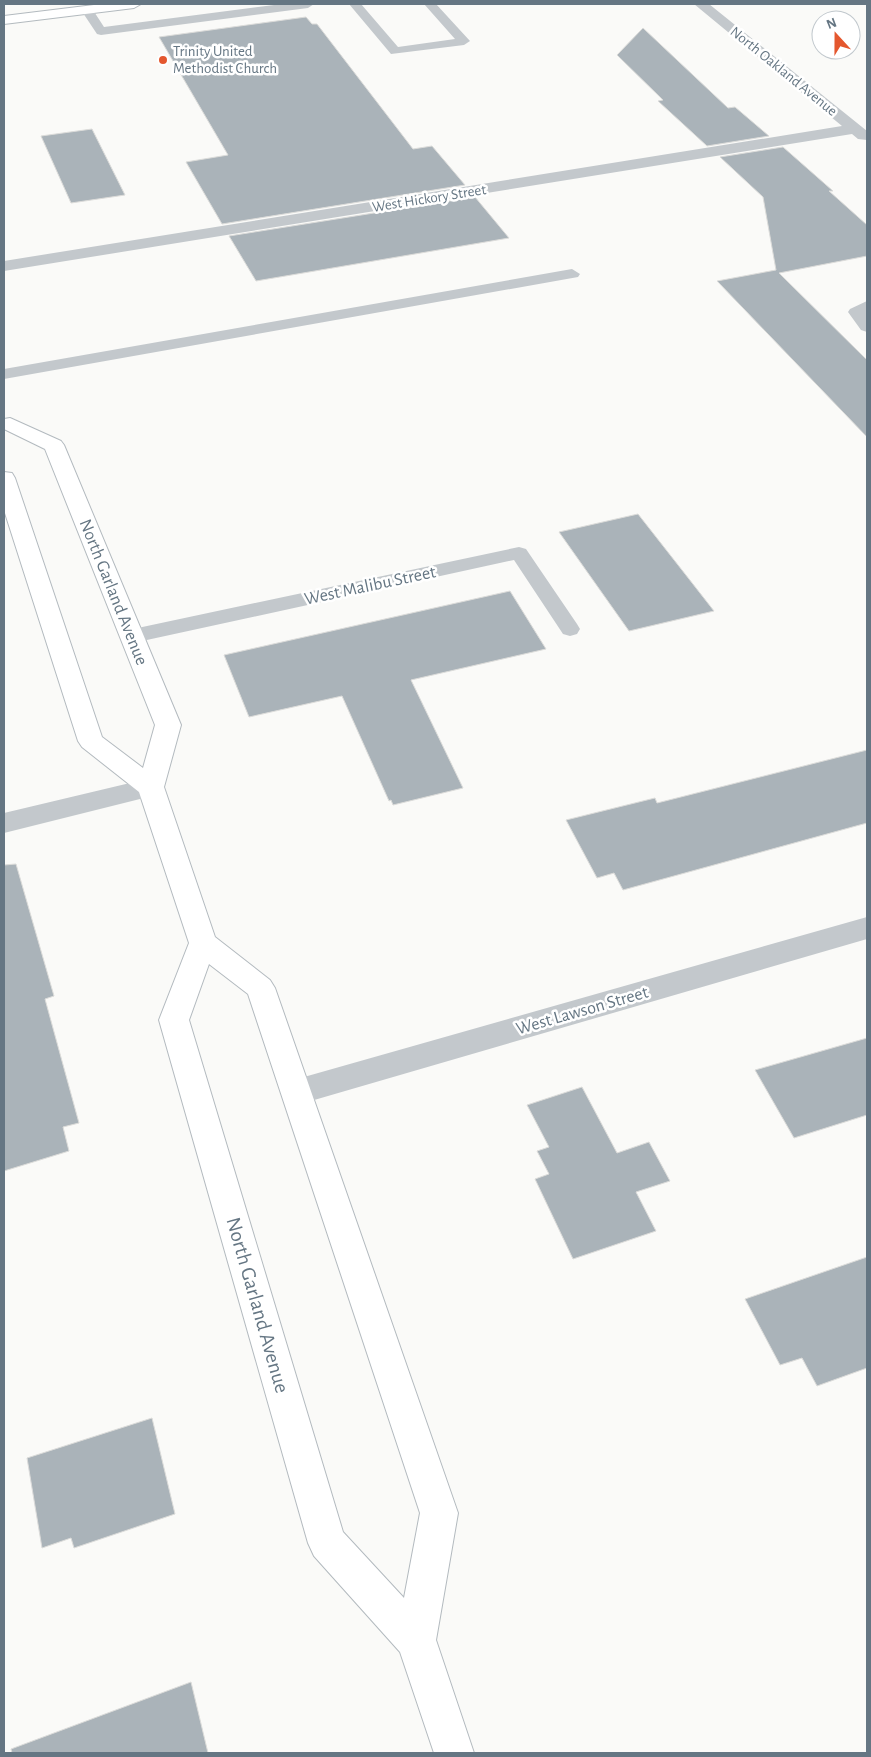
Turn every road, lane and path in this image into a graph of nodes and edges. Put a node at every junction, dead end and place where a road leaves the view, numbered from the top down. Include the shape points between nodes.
1 (134, 4) edge
2 (308, 4) edge
3 (355, 4) edge
4 (430, 4) edge
5 (700, 4) edge
6 (109, 5) edge
7 (87, 10) junction
8 (4, 20) edge
9 (861, 134) edge
10 (4, 266) edge
11 (572, 274) dead end
12 (867, 306) edge
13 (867, 327) edge
14 (4, 374) edge
15 (6, 424) edge
16 (4, 478) edge
17 (570, 629) dead end
18 (133, 636) junction
19 (151, 787) junction
20 (4, 823) edge
21 (867, 928) edge
22 (203, 943) junction
23 (297, 1092) junction
24 (416, 1640) junction
25 (454, 1753) edge

1 - 6 main road
2 - 7 lane via 101,31
3 - 4 lane via 395,51 464,41
5 - 9 street, North Oakland Avenue
6 - 7 main road
7 - 8 main road
9 - 10 street, West Hickory Street
11 - 14 lane
12 - 13 lane via 856,312
15 - 18 main road, North Garland Avenue via 54,445
16 - 19 main road via 91,741
17 - 18 lane, West Malibu Street via 519,553
18 - 19 main road, North Garland Avenue via 168,725
19 - 20 street
19 - 22 main road
21 - 23 street, West Lawson Street
22 - 23 main road, North Garland Avenue via 260,988
22 - 24 main road, North Garland Avenue via 174,1020 327,1543
23 - 24 main road, North Garland Avenue via 439,1513
24 - 25 main road, North Garland Avenue

